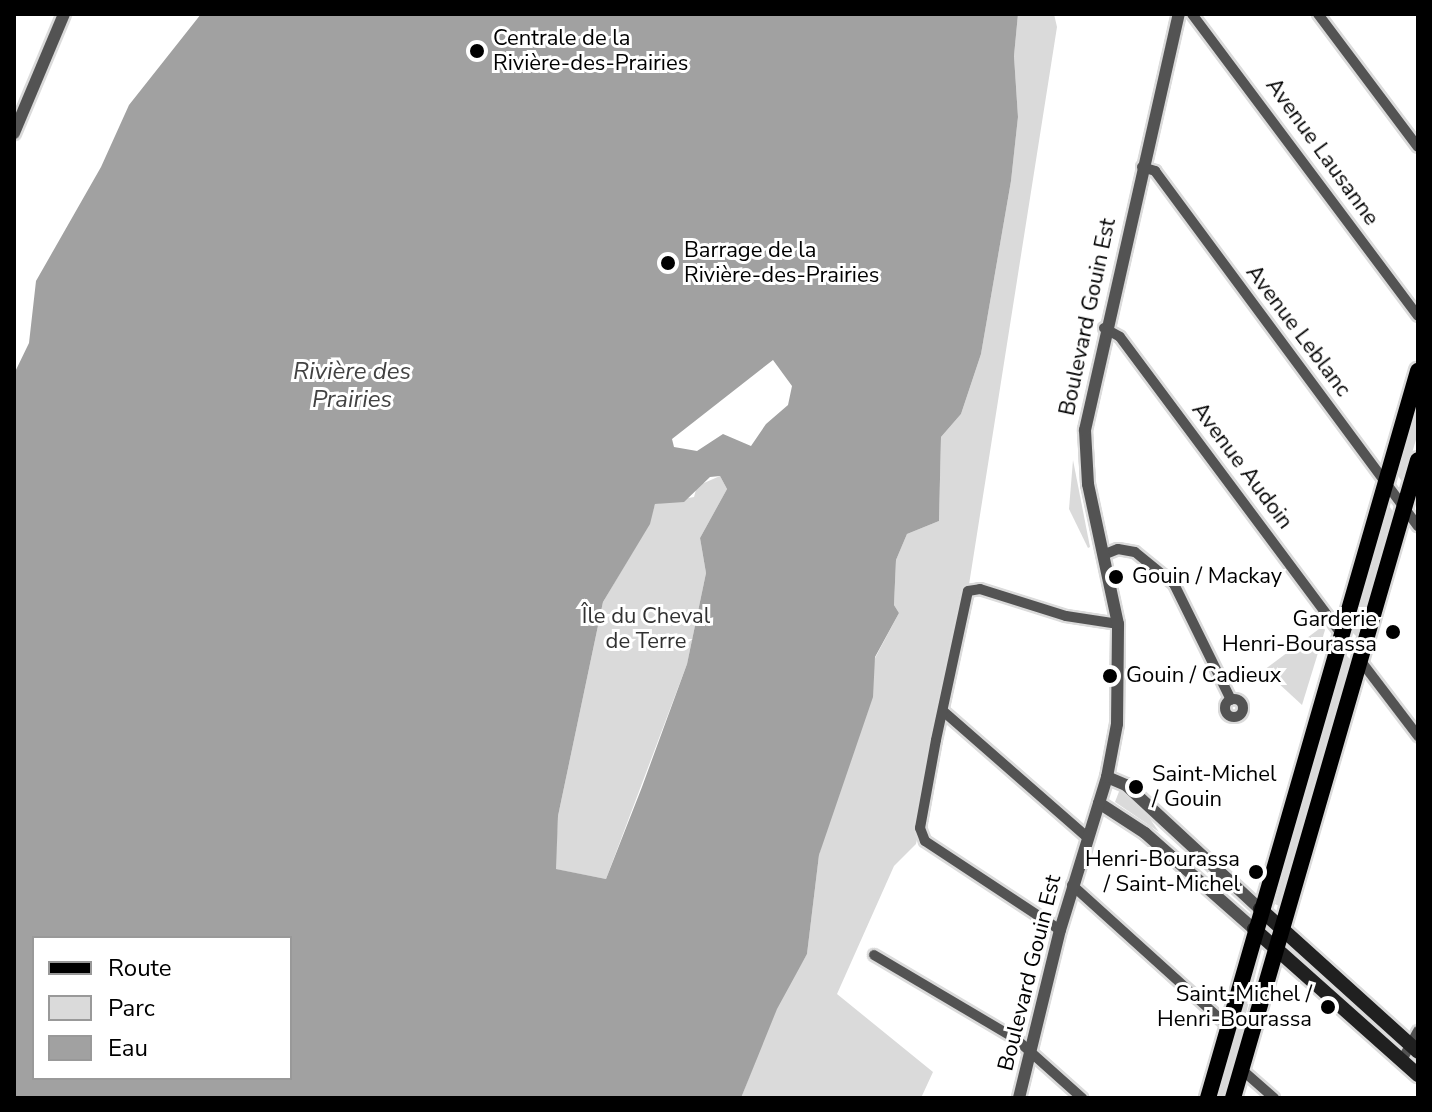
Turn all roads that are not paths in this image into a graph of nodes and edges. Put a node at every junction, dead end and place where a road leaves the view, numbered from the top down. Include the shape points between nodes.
1 (64, 14) edge
2 (1179, 14) edge
3 (1192, 14) edge
4 (1318, 14) edge
5 (14, 133) edge
6 (1418, 147) edge
7 (1142, 167) junction
8 (1418, 316) edge
9 (1104, 328) junction
10 (1418, 371) edge
11 (1418, 460) edge
12 (1385, 481) junction
13 (1404, 507) junction
14 (1418, 526) edge
15 (1103, 555) junction
16 (1118, 624) junction
17 (1341, 634) junction
18 (1360, 660) junction
19 (1231, 700) dead end
20 (943, 711) junction
21 (1418, 736) edge
22 (1107, 777) junction
23 (1099, 803) junction
24 (1088, 838) junction
25 (1072, 885) junction
26 (1260, 909) junction
27 (1281, 928) junction
28 (1254, 929) junction
29 (1060, 930) junction
30 (1276, 948) junction
31 (874, 955) dead end
32 (1227, 1025) junction
33 (1418, 1031) edge
34 (1414, 1048) edge
35 (1029, 1049) junction
36 (1402, 1060) junction
37 (1241, 1069) junction
38 (1418, 1075) edge
39 (1019, 1098) edge
40 (1082, 1098) edge
41 (1208, 1098) edge
42 (1233, 1098) edge
43 (1274, 1098) edge

1 - 5 street
2 - 7 street, Boulevard Gouin Est
3 - 8 street, Avenue Lausanne
4 - 6 street
7 - 9 street, Boulevard Gouin Est
7 - 12 street, Avenue Leblanc via 1155,171
9 - 15 street, Boulevard Gouin Est via 1085,443
9 - 17 street, Avenue Audoin via 1120,337
10 - 12 main road
11 - 13 main road
12 - 13 street, Avenue Leblanc
12 - 17 main road
13 - 14 street, Avenue Leblanc
13 - 18 main road
15 - 16 street, Boulevard Gouin Est
15 - 19 street via 1118,549 1135,552 1174,584
16 - 20 street via 1066,616 980,589 968,591
16 - 22 street, Boulevard Gouin Est via 1118,709
17 - 26 main road
18 - 21 street
18 - 27 main road
20 - 24 street
20 - 29 street via 920,828 931,847
22 - 23 street, Boulevard Gouin Est
22 - 26 street via 1126,785
23 - 24 street, Boulevard Gouin Est
23 - 28 street via 1145,833
24 - 25 street, Boulevard Gouin Est
25 - 29 street, Boulevard Gouin Est
25 - 32 street
26 - 27 main road
26 - 28 main road
27 - 30 main road
27 - 34 main road
28 - 30 main road
28 - 32 main road
29 - 35 street, Boulevard Gouin Est
30 - 36 main road
30 - 37 main road
31 - 35 street
32 - 41 main road
33 - 34 street
34 - 36 street
35 - 39 street, Boulevard Gouin Est
35 - 40 street
36 - 38 main road
37 - 42 main road
37 - 43 street

